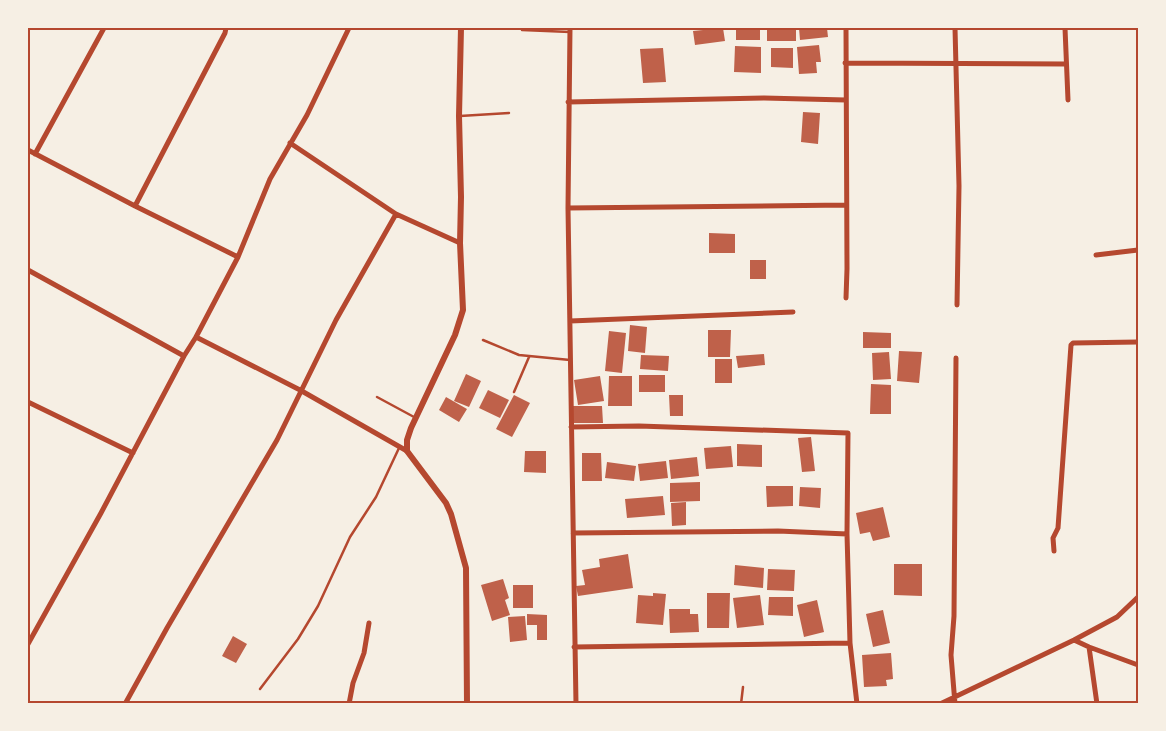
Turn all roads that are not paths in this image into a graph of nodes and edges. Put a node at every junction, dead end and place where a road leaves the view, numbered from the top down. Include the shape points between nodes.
1 (104, 28) edge
2 (226, 28) edge
3 (349, 28) edge
4 (461, 28) edge
5 (846, 28) edge
6 (955, 28) edge
7 (1065, 28) edge
8 (522, 30) dead end
9 (570, 30) edge
10 (845, 63) junction
11 (957, 64) junction
12 (1066, 64) junction
13 (846, 100) junction
14 (1068, 100) dead end
15 (568, 102) junction
16 (508, 113) dead end
17 (459, 116) junction
18 (290, 143) junction
19 (28, 150) edge
20 (35, 154) junction
21 (846, 205) junction
22 (135, 206) junction
23 (568, 208) junction
24 (396, 214) junction
25 (460, 243) junction
26 (1138, 250) edge
27 (1096, 255) dead end
28 (238, 257) junction
29 (28, 270) edge
30 (846, 298) dead end
31 (956, 305) dead end
32 (793, 312) dead end
33 (570, 320) junction
34 (196, 337) junction
35 (483, 340) dead end
36 (1138, 342) edge
37 (184, 356) junction
38 (528, 357) junction
39 (956, 358) dead end
40 (571, 360) junction
41 (300, 390) junction
42 (514, 392) dead end
43 (377, 397) dead end
44 (28, 402) edge
45 (416, 417) junction
46 (571, 427) junction
47 (400, 446) junction
48 (407, 450) junction
49 (133, 454) junction
50 (573, 534) junction
51 (847, 534) junction
52 (1054, 551) dead end
53 (1138, 597) edge
54 (369, 623) dead end
55 (1074, 640) junction
56 (850, 643) junction
57 (28, 644) edge
58 (574, 647) junction
59 (1089, 647) junction
60 (1138, 665) edge
61 (743, 687) dead end
62 (260, 689) dead end
63 (954, 701) edge
64 (125, 704) edge
65 (349, 704) edge
66 (467, 704) edge
67 (576, 704) edge
68 (741, 704) edge
69 (857, 704) edge
70 (940, 704) edge
71 (1097, 704) edge

1 - 20 street
2 - 22 street
3 - 18 street
4 - 17 street
5 - 10 street
6 - 11 street
7 - 12 street
8 - 9 lane
9 - 15 street
10 - 11 street
10 - 13 street
11 - 12 street
11 - 31 street via 959,186
12 - 14 street
13 - 15 street via 764,98
13 - 21 street
15 - 23 street
16 - 17 lane
17 - 25 street
18 - 24 street
18 - 28 street via 262,194
19 - 20 street
20 - 22 street
21 - 23 street
21 - 30 street
22 - 28 street
23 - 33 street
24 - 25 street
24 - 41 street
25 - 45 street via 463,310 456,334
26 - 27 street
28 - 34 street
29 - 37 street
32 - 33 street
33 - 40 street
34 - 37 street
34 - 41 street
35 - 38 lane
36 - 52 street via 1073,342 1071,345
37 - 49 street
38 - 40 lane
38 - 42 lane
39 - 63 street via 951,655
40 - 46 street
41 - 47 street
41 - 64 street via 277,440
43 - 45 lane
44 - 49 street
45 - 48 street via 406,440
46 - 50 street
46 - 51 street via 848,433
47 - 48 street
47 - 62 lane via 376,497 350,537 318,606 298,639
48 - 66 street via 451,514 466,568
49 - 57 street
50 - 51 street via 778,531
50 - 58 street
51 - 56 street
53 - 55 street via 1117,617
54 - 65 street
55 - 59 street
55 - 63 street
56 - 58 street
56 - 69 street
58 - 67 street
59 - 60 street
59 - 71 street
61 - 68 lane
63 - 70 street

